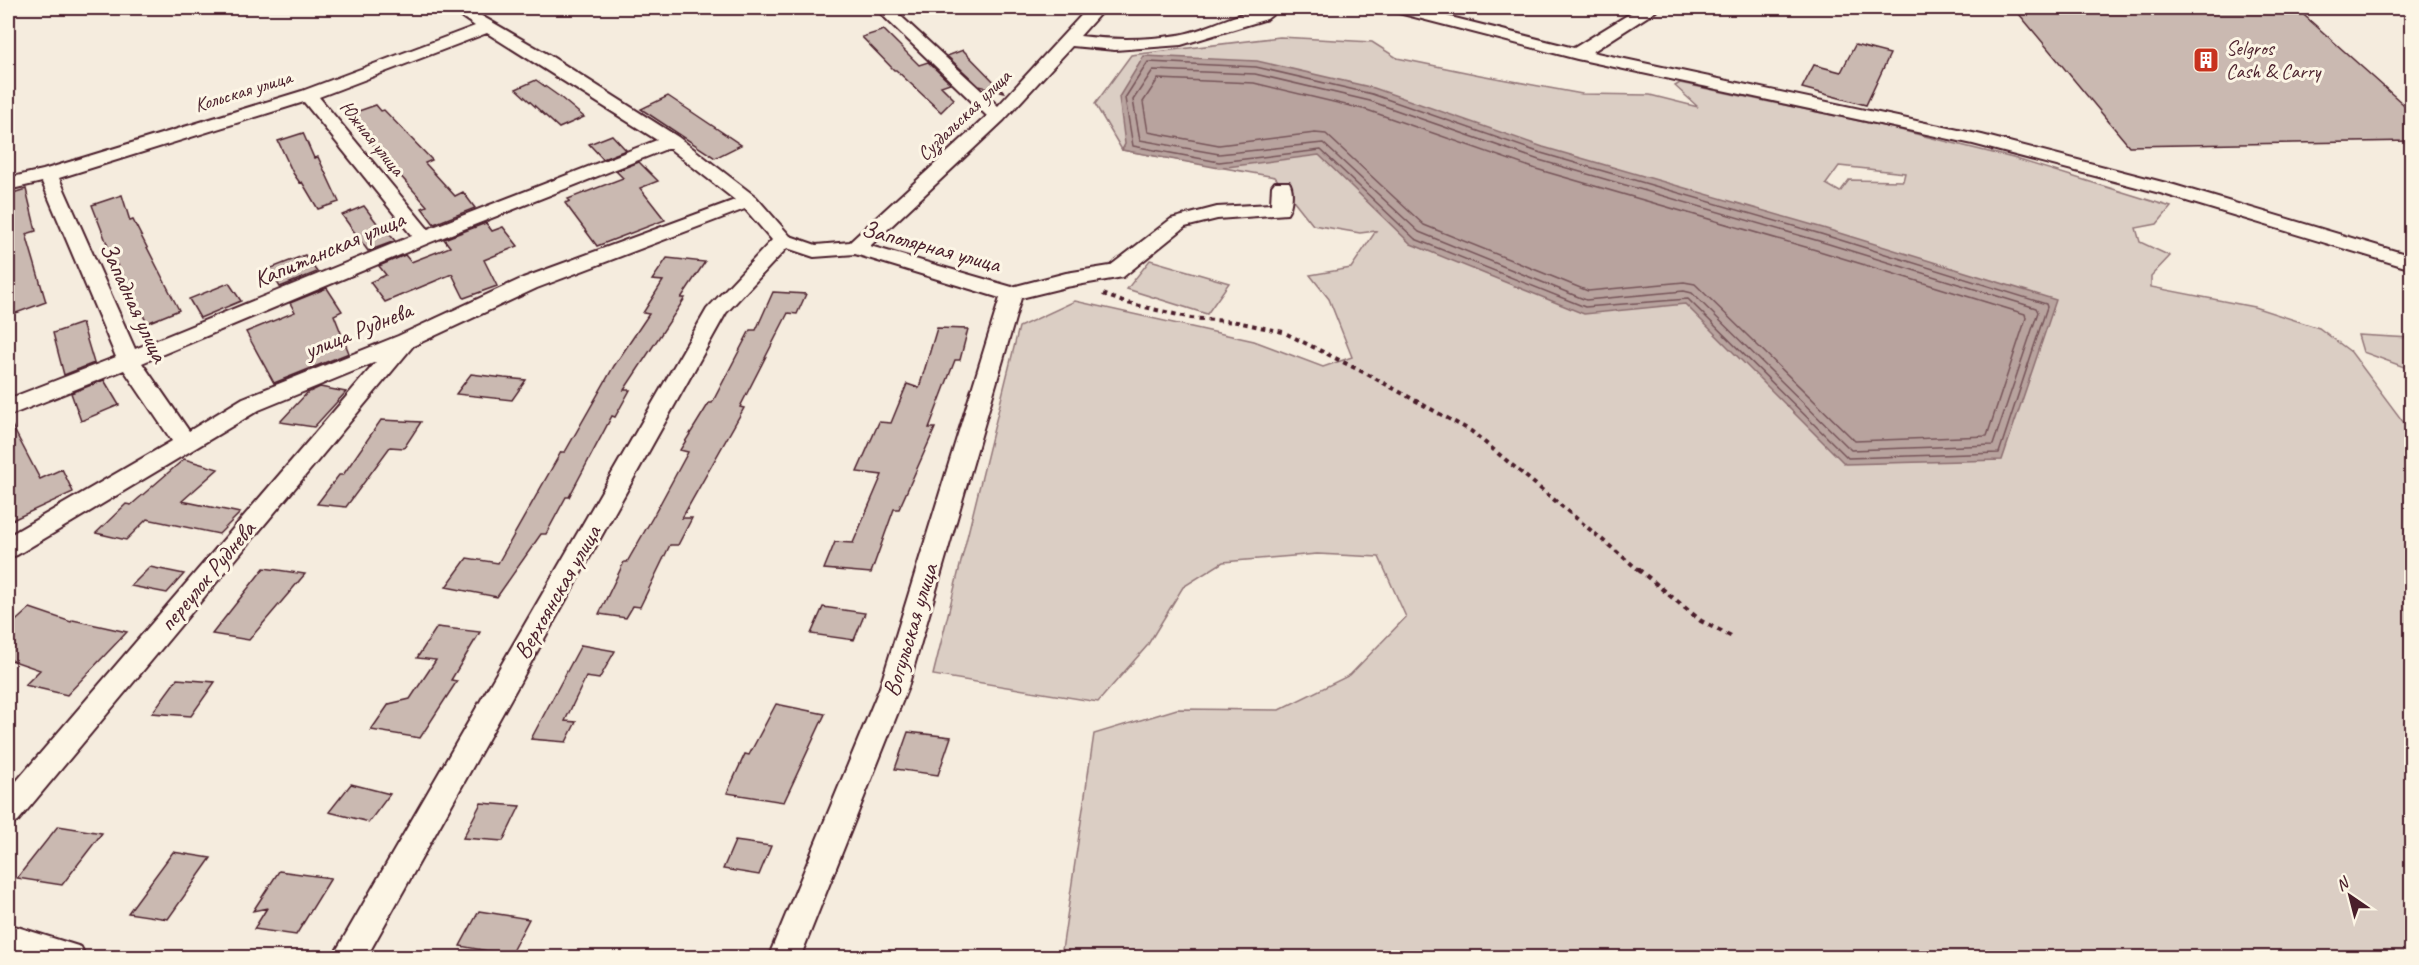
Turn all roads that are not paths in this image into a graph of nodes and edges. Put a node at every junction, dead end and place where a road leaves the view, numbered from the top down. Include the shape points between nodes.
1 (457, 8) edge
2 (883, 8) edge
3 (1097, 8) edge
4 (1273, 8) edge
5 (1397, 8) edge
6 (1650, 8) edge
7 (488, 27) junction
8 (1067, 40) junction
9 (1577, 54) junction
10 (308, 95) junction
11 (998, 116) junction
12 (671, 141) junction
13 (48, 175) junction
14 (8, 184) edge
15 (1282, 186) dead end
16 (749, 201) junction
17 (424, 238) junction
18 (783, 240) junction
19 (856, 248) junction
20 (2412, 263) edge
21 (1012, 294) junction
22 (406, 341) junction
23 (129, 360) junction
24 (8, 408) edge
25 (186, 444) junction
26 (8, 548) edge
27 (8, 812) edge
28 (8, 939) edge
29 (56, 956) edge
30 (348, 957) edge
31 (784, 957) edge

1 - 7 street, Заполярная улица
2 - 11 street
3 - 8 street, Суздальская улица
4 - 8 street via 1181,40 1115,45
5 - 9 street
6 - 9 street
7 - 10 street, Кольская улица
7 - 12 street, Заполярная улица
8 - 11 street, Суздальская улица
9 - 20 street via 1975,139 2167,189
10 - 13 street, Кольская улица
10 - 17 street, Южная улица
11 - 19 street, Суздальская улица
12 - 16 street, Заполярная улица
12 - 17 street, Капитанская улица
13 - 14 street, Кольская улица
13 - 23 street, Западная улица
15 - 21 street, Заполярная улица via 1280,210 1217,213 1178,223 1116,272
16 - 18 street, Заполярная улица
16 - 22 street, улица Руднева via 530,283
17 - 23 street, Капитанская улица
18 - 19 street, Заполярная улица via 814,251
18 - 30 street, Верхоянская улица via 718,309
19 - 21 street, Заполярная улица
21 - 31 street, Вогульская улица via 894,687
22 - 25 street, улица Руднева via 251,404
22 - 27 street, переулок Руднева
23 - 24 street, Капитанская улица
23 - 25 street, Западная улица
25 - 26 street, улица Руднева
28 - 29 street

